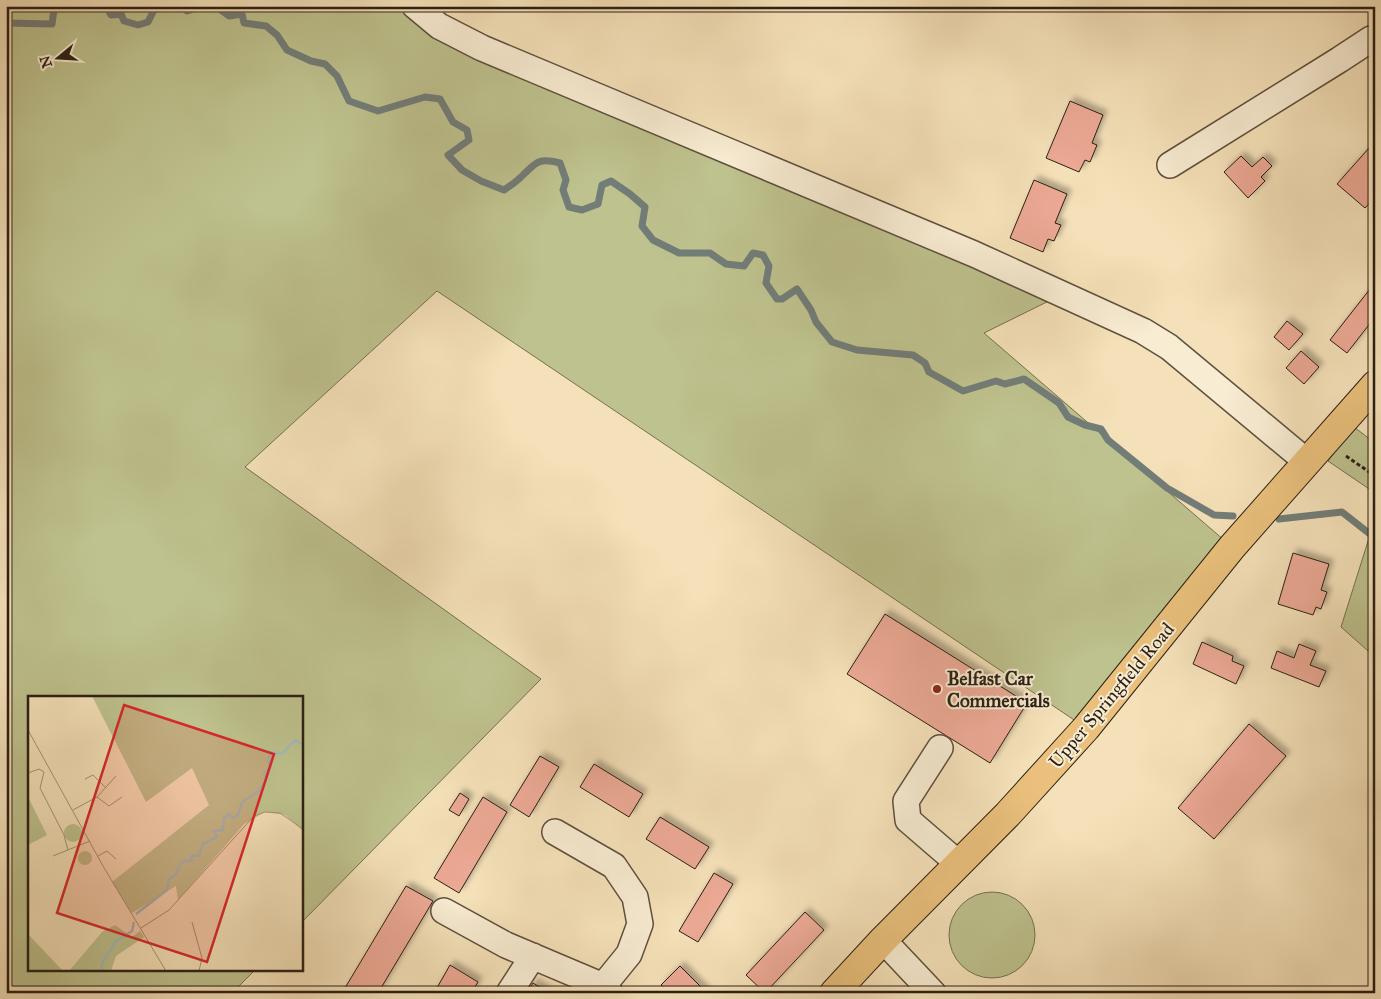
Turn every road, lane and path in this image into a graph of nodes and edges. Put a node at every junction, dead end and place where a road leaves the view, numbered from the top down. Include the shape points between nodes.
1 (416, 6) edge
2 (1375, 40) edge
3 (1170, 164) dead end
4 (1375, 385) edge
5 (1326, 440) junction
6 (1306, 462) junction
7 (1375, 476) edge
8 (940, 748) dead end
9 (555, 832) dead end
10 (958, 864) junction
11 (444, 911) dead end
12 (883, 940) junction
13 (532, 956) junction
14 (607, 989) edge
15 (509, 993) edge
16 (834, 993) edge
17 (933, 993) edge

1 - 6 street via 440,26 482,48 974,254 1143,331 1169,347
2 - 3 street
4 - 5 main road, Upper Springfield Road
5 - 6 main road, Upper Springfield Road
5 - 7 path
6 - 10 main road, Upper Springfield Road via 1232,547 1086,728
8 - 10 street via 906,801 908,820
9 - 14 street via 614,866 635,896 640,924 629,954
10 - 12 main road, Upper Springfield Road
11 - 13 street
12 - 16 main road, Upper Springfield Road
12 - 17 street
13 - 14 street
13 - 15 street

